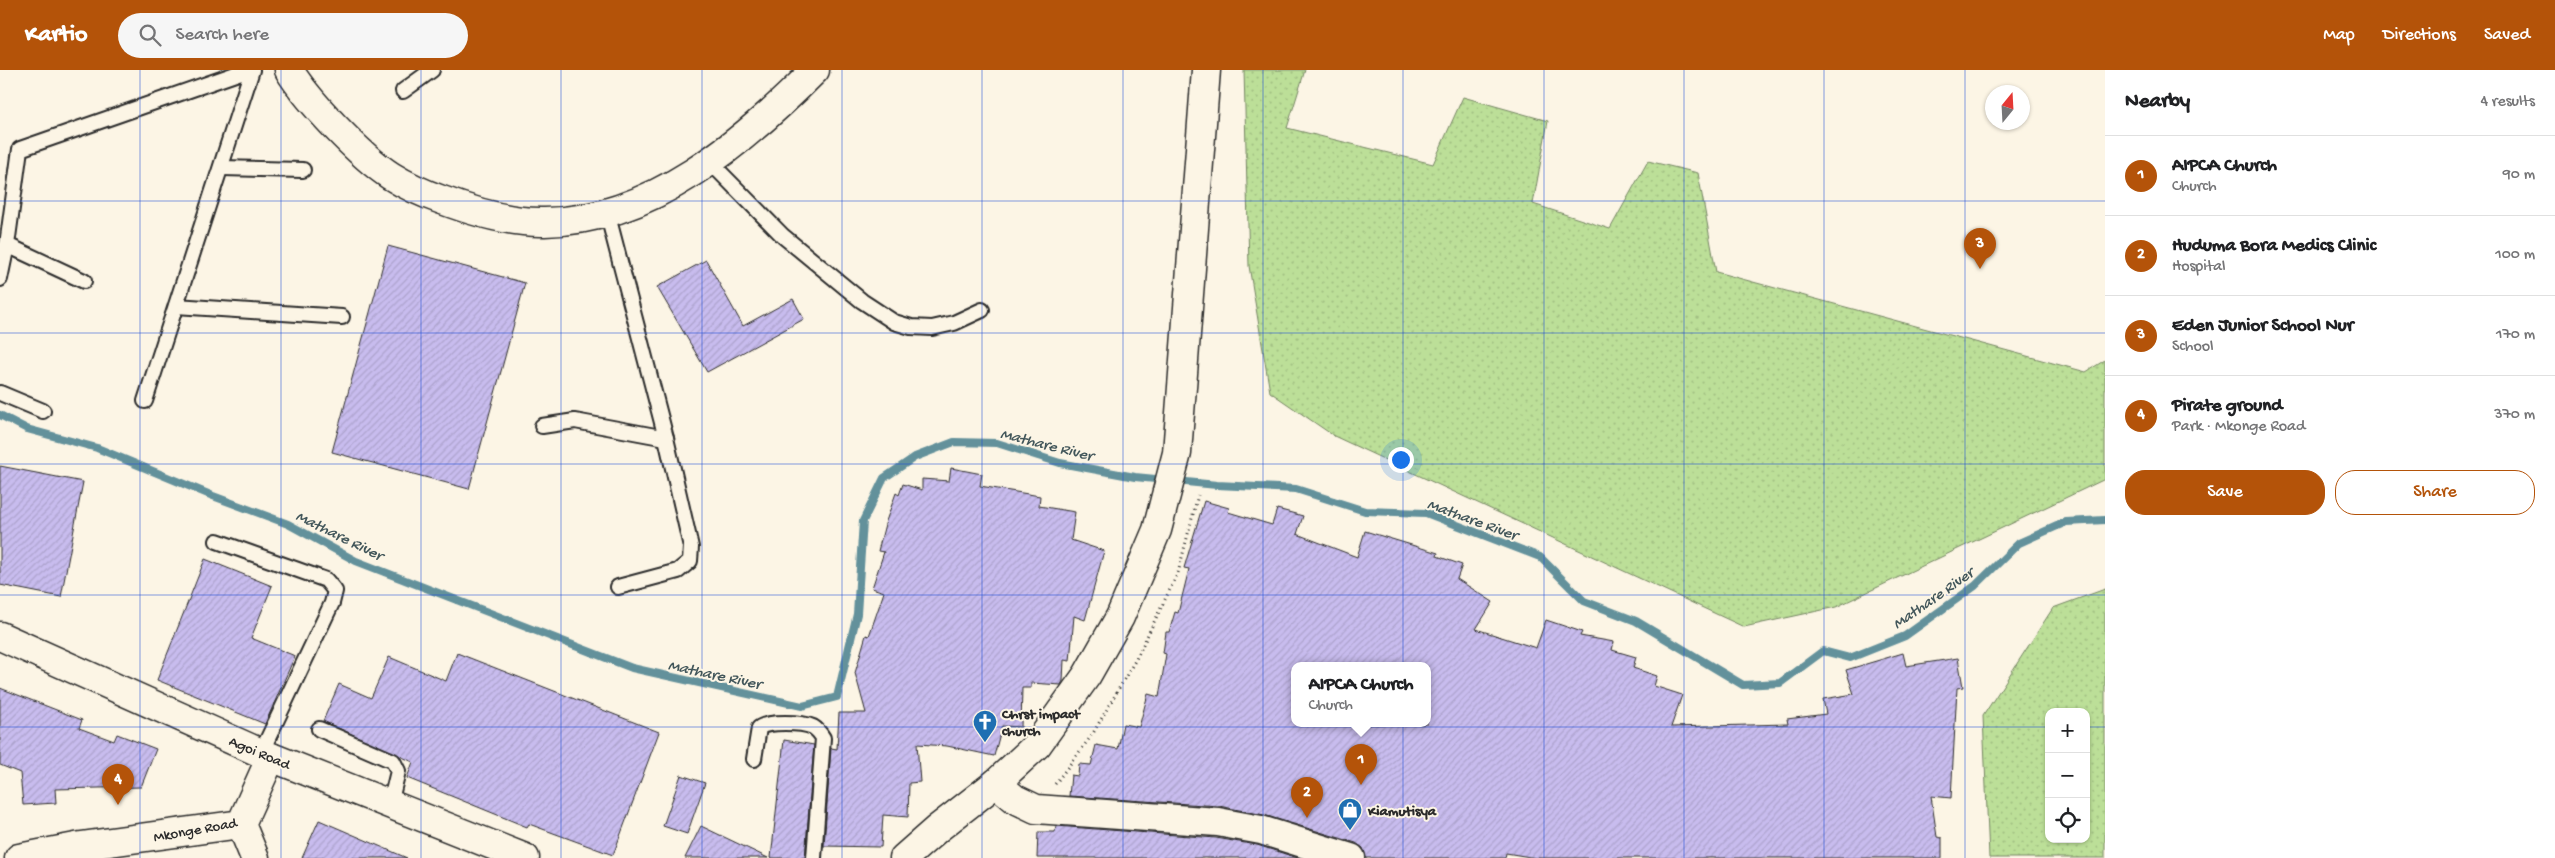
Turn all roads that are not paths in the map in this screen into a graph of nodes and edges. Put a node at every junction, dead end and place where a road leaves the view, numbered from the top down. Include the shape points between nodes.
1 (247, 70) edge
2 (252, 70) edge
3 (289, 70) edge
4 (432, 70) edge
5 (815, 70) edge
6 (1206, 70) edge
7 (403, 91) dead end
8 (710, 162) junction
9 (222, 168) junction
10 (303, 170) dead end
11 (607, 212) junction
12 (7, 245) junction
13 (0, 279) edge
14 (84, 281) dead end
15 (176, 306) junction
16 (982, 310) dead end
17 (342, 317) dead end
18 (0, 394) edge
19 (145, 401) dead end
20 (43, 411) dead end
21 (542, 426) dead end
22 (666, 438) junction
23 (217, 540) dead end
24 (618, 587) dead end
25 (0, 636) edge
26 (319, 729) dead end
27 (266, 755) junction
28 (754, 760) dead end
29 (996, 783) junction
30 (390, 804) junction
31 (242, 824) junction
32 (19, 858) edge
33 (254, 858) edge
34 (525, 858) edge
35 (814, 858) edge
36 (904, 858) edge
37 (1351, 858) edge

1 - 12 lane via 20,149
2 - 9 lane
3 - 11 street via 325,115 363,152 390,175 426,194 471,211 508,219 544,222 579,219
4 - 7 lane
5 - 8 street via 786,99
6 - 29 street via 1177,453 1157,530 1120,617 1087,675 1037,744
8 - 11 street via 685,178
8 - 16 lane via 783,236 862,301 894,322 932,328 954,323
9 - 10 lane
9 - 15 lane
11 - 22 lane
12 - 13 lane
12 - 14 lane
15 - 17 lane
15 - 19 lane
18 - 20 lane
21 - 22 lane via 575,421
22 - 24 lane via 692,547 690,561 678,571
23 - 27 lane via 326,580 335,591
25 - 27 street, Agoi Road
26 - 30 lane via 393,761 398,771
27 - 30 street, Agoi Road
27 - 31 street, Mkonge Road
28 - 35 lane via 762,725 809,726 820,732 823,738
29 - 36 street
29 - 37 street via 1015,799 1036,809 1218,822 1261,830
30 - 34 street, Agoi Road
31 - 32 street, Mkonge Road via 81,846
31 - 33 street

